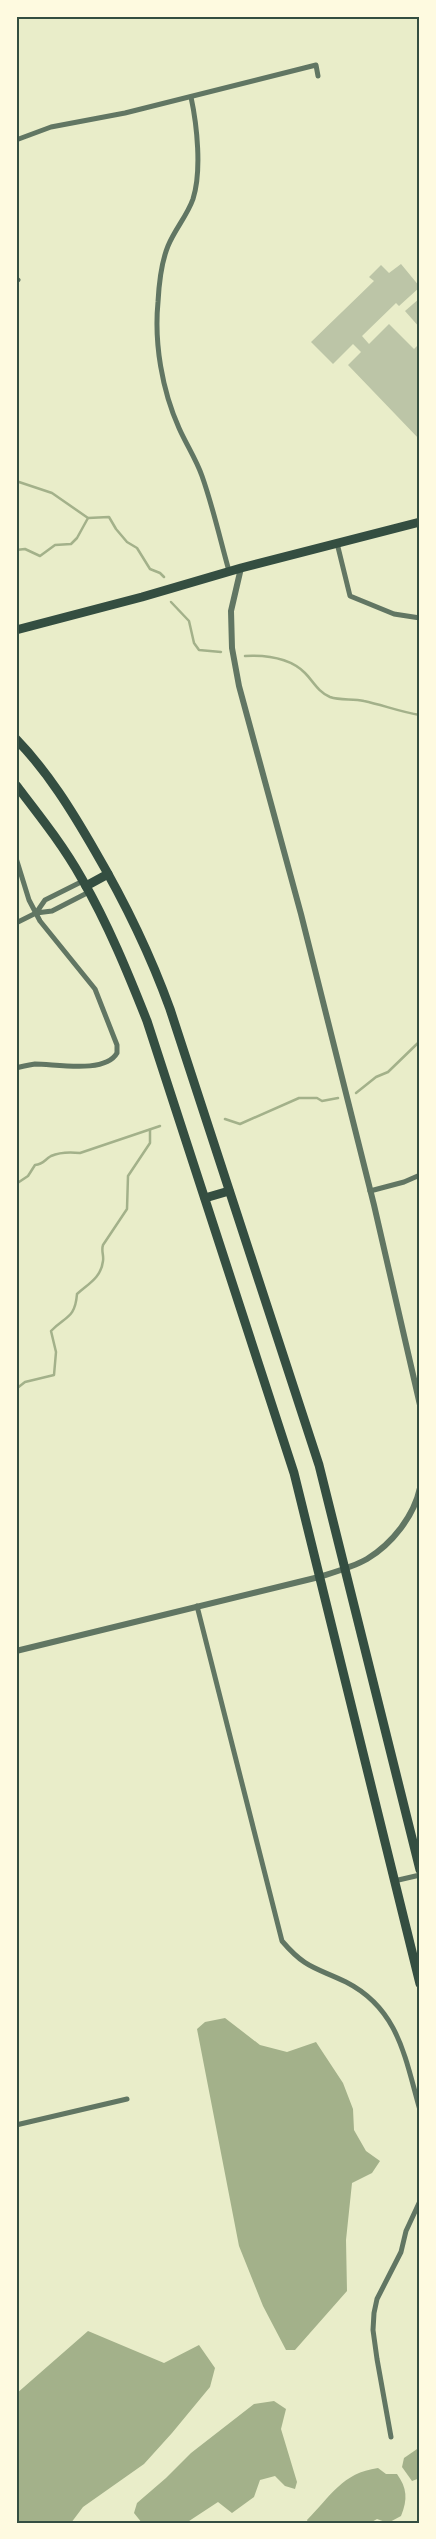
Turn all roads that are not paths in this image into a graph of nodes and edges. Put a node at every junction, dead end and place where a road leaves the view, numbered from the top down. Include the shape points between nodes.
1 (318, 76) dead end
2 (191, 97) junction
3 (16, 140) edge
4 (420, 522) edge
5 (337, 543) junction
6 (241, 568) junction
7 (229, 571) junction
8 (420, 618) edge
9 (16, 630) edge
10 (16, 739) edge
11 (16, 785) edge
12 (16, 858) edge
13 (108, 874) junction
14 (86, 886) junction
15 (36, 913) junction
16 (16, 923) edge
17 (16, 1068) edge
18 (420, 1175) edge
19 (229, 1191) junction
20 (370, 1191) junction
21 (205, 1198) junction
22 (420, 1405) edge
23 (420, 1488) edge
24 (346, 1568) junction
25 (320, 1577) junction
26 (197, 1606) junction
27 (16, 1651) edge
28 (420, 1870) edge
29 (420, 1875) edge
30 (394, 1881) junction
31 (420, 1984) edge
32 (127, 2099) dead end
33 (420, 2110) edge
34 (16, 2125) edge
35 (420, 2201) edge
36 (391, 2437) dead end

1 - 2 street via 316,66
2 - 3 street via 51,127
2 - 7 street via 196,127 194,197 169,245 162,268 157,303 158,332 166,393 201,474
4 - 5 main road
5 - 6 main road
5 - 8 street via 350,596 394,614
6 - 7 main road
6 - 20 street via 231,611 238,686 301,914
7 - 9 main road
10 - 13 main road via 68,804
11 - 14 main road via 51,830
12 - 15 street
13 - 14 main road
13 - 19 main road via 151,956
14 - 15 street via 52,911
14 - 15 street via 45,900
14 - 21 main road via 125,966 147,1021
15 - 16 street
15 - 17 street via 52,938 95,990 117,1045 115,1056 105,1062 86,1066 34,1064
18 - 20 street
19 - 21 main road
19 - 24 main road via 319,1464
20 - 22 street
21 - 25 main road via 294,1473
23 - 24 street via 414,1506 398,1531 367,1559
24 - 25 street
24 - 28 main road
25 - 26 street
25 - 30 main road
26 - 27 street
26 - 33 street via 282,1942 314,1970 346,1982 384,2012 402,2046
29 - 30 street
30 - 31 main road
32 - 34 street
35 - 36 street via 374,2313 377,2359

